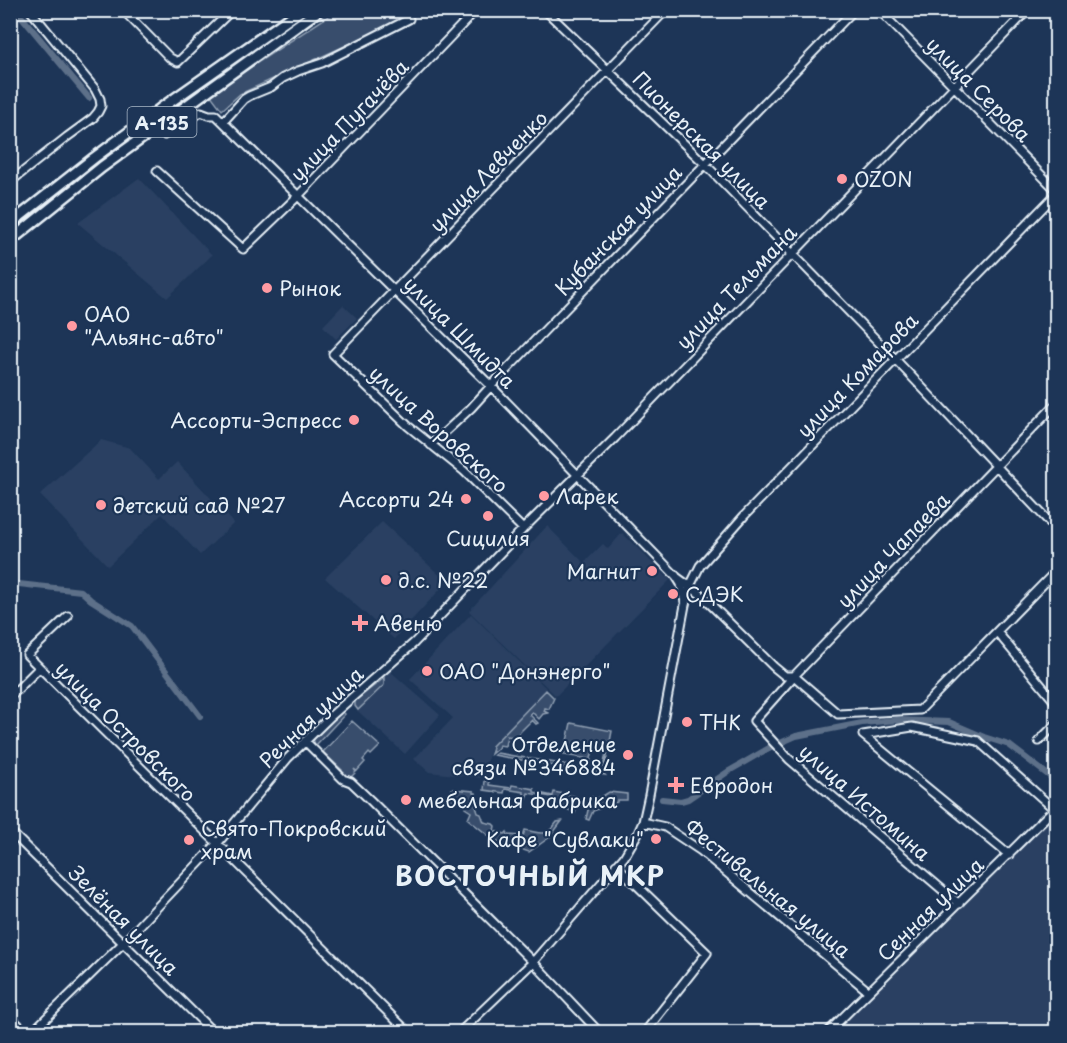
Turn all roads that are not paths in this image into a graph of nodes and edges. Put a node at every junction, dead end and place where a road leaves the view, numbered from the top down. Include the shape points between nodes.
1 (30, 10) edge
2 (123, 10) edge
3 (136, 10) edge
4 (232, 10) edge
5 (301, 10) edge
6 (319, 10) edge
7 (476, 10) edge
8 (545, 10) edge
9 (666, 10) edge
10 (854, 10) edge
11 (879, 10) edge
12 (1028, 10) edge
13 (129, 17) junction
14 (409, 19) dead end
15 (608, 70) junction
16 (954, 86) junction
17 (223, 122) junction
18 (164, 135) dead end
19 (705, 164) junction
20 (157, 171) dead end
21 (10, 182) edge
22 (1056, 192) edge
23 (298, 196) junction
24 (10, 224) edge
25 (10, 241) edge
26 (792, 253) junction
27 (395, 292) junction
28 (333, 354) joint
29 (895, 359) junction
30 (490, 386) junction
31 (1056, 404) edge
32 (431, 445) junction
33 (997, 465) junction
34 (578, 474) junction
35 (523, 529) junction
36 (1056, 529) edge
37 (1056, 571) edge
38 (676, 576) junction
39 (468, 586) joint
40 (690, 586) junction
41 (685, 604) junction
42 (68, 616) dead end
43 (997, 632) junction
44 (39, 668) junction
45 (794, 676) junction
46 (10, 697) edge
47 (1056, 703) edge
48 (754, 721) joint
49 (1056, 724) edge
50 (305, 741) junction
51 (1039, 741) dead end
52 (643, 822) junction
53 (10, 831) edge
54 (217, 844) junction
55 (1009, 855) junction
56 (616, 865) junction
57 (959, 904) junction
58 (123, 943) junction
59 (533, 962) junction
60 (868, 991) junction
61 (10, 1017) edge
62 (26, 1032) edge
63 (32, 1032) edge
64 (213, 1032) edge
65 (408, 1032) edge
66 (460, 1032) edge
67 (599, 1032) edge
68 (645, 1032) edge
69 (828, 1032) edge

1 - 21 street via 95,89 101,106 93,118
2 - 13 street
3 - 13 street
4 - 13 street via 178,62
5 - 24 highway, А-135 via 150,116
6 - 25 highway, А-135 via 102,167
7 - 23 street, улица Пугачёва
8 - 15 street, Пионерская улица
9 - 15 street, улица Левченко
10 - 19 street, Кубанская улица
11 - 16 street, улица Серова
12 - 16 street, улица Тельмана
14 - 17 street via 249,96
15 - 19 street, Пионерская улица
15 - 27 street, улица Левченко
16 - 22 street, улица Серова
16 - 26 street, улица Тельмана
17 - 18 street, улица Шмидта via 216,115 201,112
17 - 23 street, улица Шмидта
19 - 26 street, Пионерская улица
19 - 30 street, Кубанская улица
20 - 23 street, улица Пугачёва via 243,249
22 - 29 street, улица Комарова
23 - 27 street, улица Шмидта
26 - 29 street, Пионерская улица
26 - 34 street, улица Тельмана
27 - 28 street, улица Левченко
27 - 30 street, улица Шмидта
28 - 32 street, улица Воровского
29 - 33 street, Пионерская улица
29 - 40 street, улица Комарова via 726,535 700,566
30 - 32 street, Кубанская улица
30 - 34 street, улица Шмидта
31 - 33 street, улица Чапаева
32 - 35 street, улица Воровского via 464,471
33 - 36 street, Пионерская улица
33 - 45 street, улица Чапаева
34 - 35 street, улица Тельмана
34 - 38 street, улица Шмидта
35 - 39 street, улица Тельмана
37 - 43 street
38 - 40 street, улица Шмидта
38 - 41 street, улица Шмидта
39 - 50 street, Речная улица via 407,650
40 - 41 street, улица Комарова
40 - 45 street, улица Шмидта via 774,667 785,676
41 - 52 street, улица Комарова
42 - 44 street, улица Островского via 27,655
43 - 45 street, улица Шмидта via 920,710 838,714
43 - 47 street
44 - 46 street
44 - 54 street, улица Островского
45 - 48 street, улица Чапаева
48 - 57 street, улица Истомина via 789,759
49 - 51 street
50 - 54 street, Речная улица
50 - 59 street
52 - 56 street, улица Комарова
52 - 60 street, Фестивальная улица via 665,827 701,851
53 - 58 street, Зелёная улица
54 - 58 street, Речная улица
54 - 65 street, улица Островского
55 - 55 street, Сенная улица via 1054,809 978,741 912,727 863,735
55 - 57 street, Сенная улица
56 - 59 street, улица Комарова
56 - 68 street via 707,953
57 - 60 street, Сенная улица
58 - 63 street, Речная улица
58 - 64 street, Зелёная улица
59 - 66 street, улица Комарова
59 - 67 street
60 - 69 street, Сенная улица
61 - 62 street

